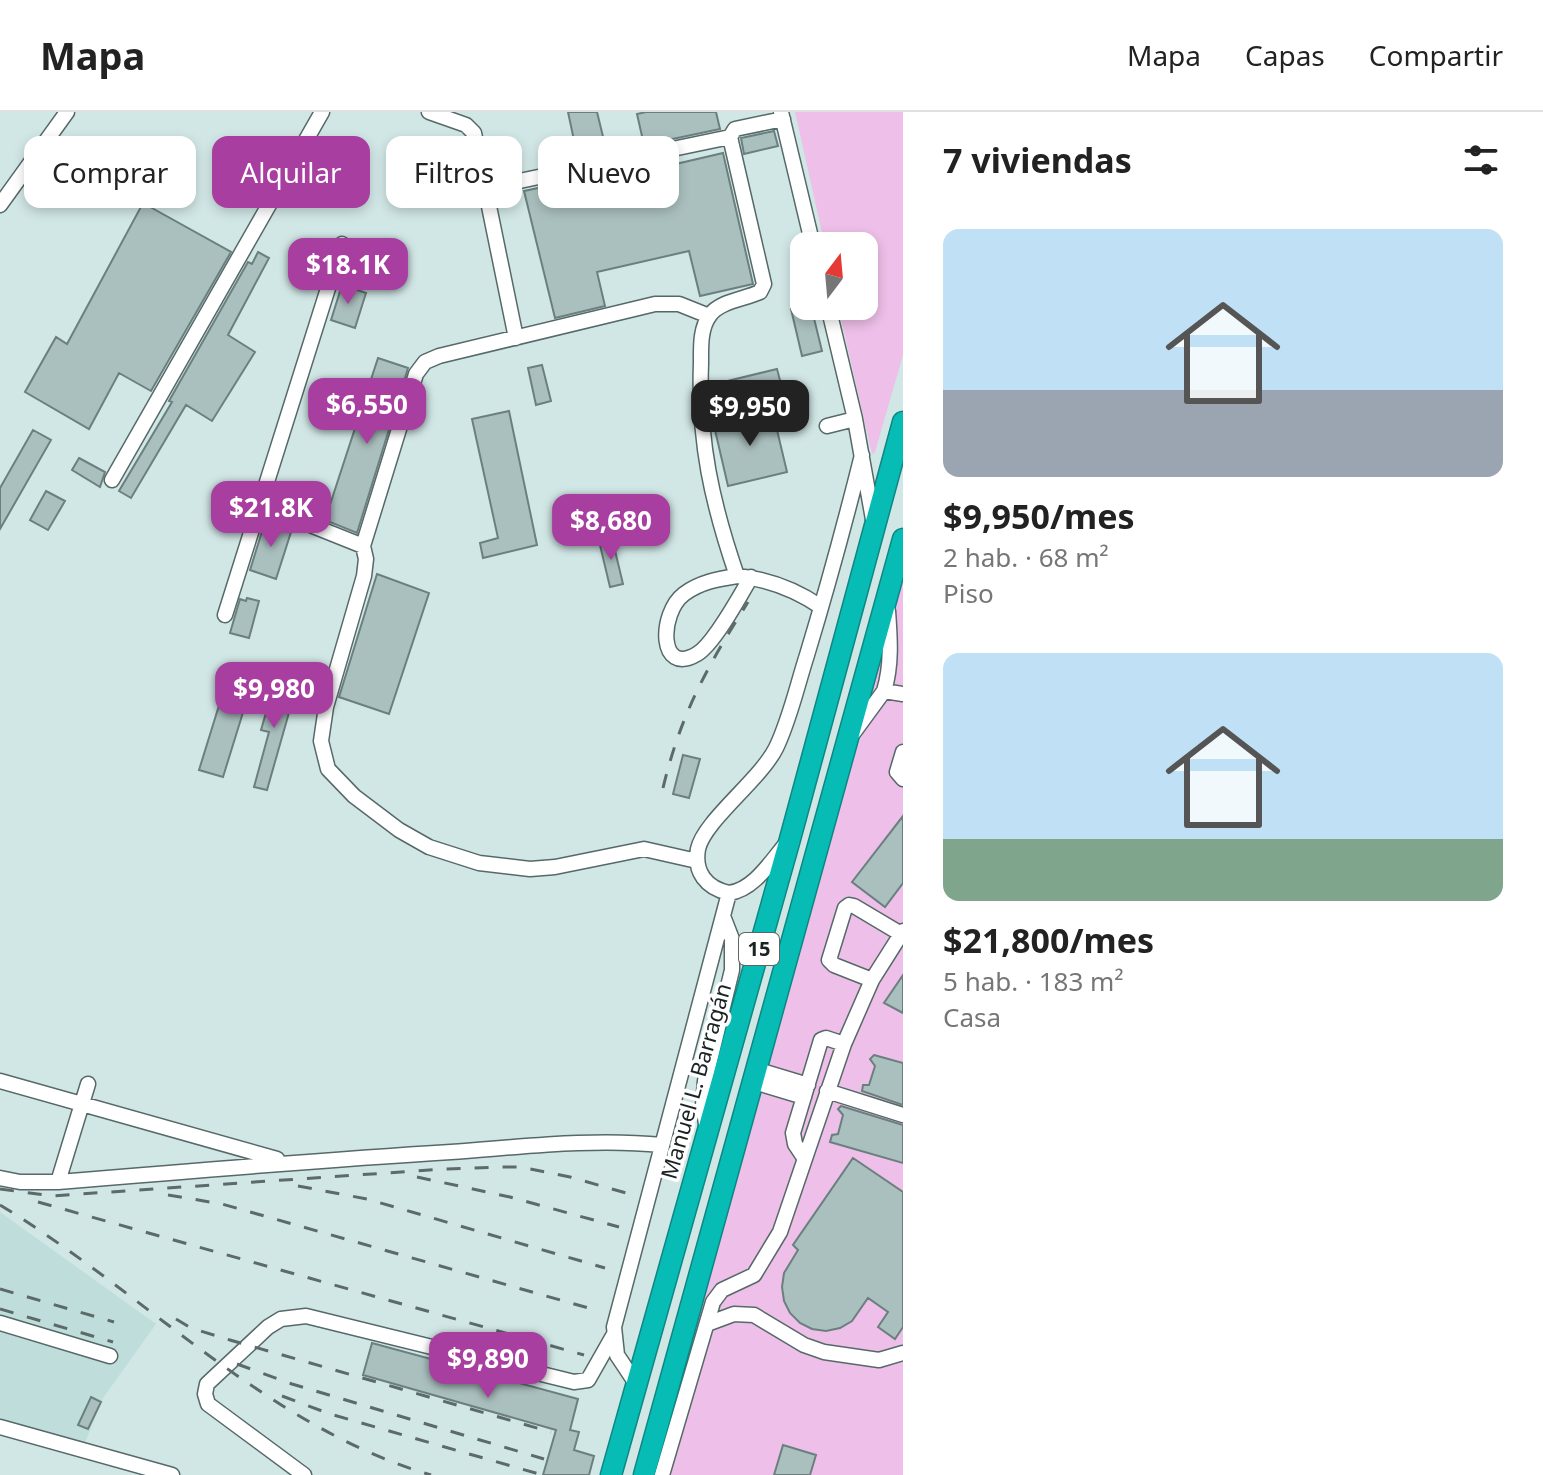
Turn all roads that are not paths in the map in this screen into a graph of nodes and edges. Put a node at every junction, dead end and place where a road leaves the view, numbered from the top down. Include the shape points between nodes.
1 (67, 112) edge
2 (322, 112) edge
3 (429, 112) edge
4 (782, 116) edge
5 (473, 136) edge
6 (730, 137) junction
7 (522, 180) edge
8 (0, 205) edge
9 (490, 208) edge
10 (810, 232) edge
11 (342, 244) dead end
12 (709, 316) junction
13 (831, 320) edge
14 (516, 338) junction
15 (855, 419) junction
16 (903, 422) edge
17 (827, 426) dead end
18 (863, 461) junction
19 (887, 477) junction
20 (112, 480) dead end
21 (258, 504) junction
22 (875, 526) junction
23 (903, 539) edge
24 (363, 546) junction
25 (744, 577) junction
26 (887, 599) junction
27 (821, 607) junction
28 (225, 615) dead end
29 (897, 668) edge
30 (884, 691) junction
31 (903, 694) edge
32 (846, 744) junction
33 (903, 751) edge
34 (903, 779) edge
35 (790, 839) junction
36 (697, 861) junction
37 (729, 893) junction
38 (723, 916) junction
39 (902, 933) edge
40 (872, 980) junction
41 (844, 1044) junction
42 (753, 1075) junction
43 (0, 1081) edge
44 (88, 1084) dead end
45 (806, 1091) junction
46 (827, 1091) junction
47 (82, 1103) junction
48 (903, 1115) edge
49 (707, 1129) junction
50 (662, 1145) junction
51 (805, 1159) junction
52 (288, 1162) junction
53 (0, 1178) edge
54 (58, 1182) junction
55 (0, 1323) edge
56 (707, 1324) junction
57 (613, 1336) junction
58 (903, 1353) edge
59 (110, 1356) dead end
60 (637, 1385) junction
61 (0, 1427) edge
62 (646, 1474) edge
63 (172, 1475) edge
64 (304, 1475) edge
65 (611, 1475) edge

1 - 8 lane
2 - 20 lane
3 - 5 lane via 466,125
4 - 6 lane via 735,129
4 - 10 lane
6 - 7 lane
6 - 12 lane via 764,284 760,292
9 - 14 lane
11 - 21 lane
12 - 14 lane via 679,304 655,304
12 - 25 lane via 701,343 701,429 712,495
13 - 15 lane
14 - 24 lane via 430,359 420,367
15 - 17 lane
15 - 18 lane
16 - 19 highway, Manuel L. Barragán / 15
18 - 19 lane
18 - 22 lane
18 - 27 lane
19 - 22 highway, Manuel L. Barragán / 15
21 - 24 lane
21 - 28 lane
22 - 35 highway, Manuel L. Barragán / 15
23 - 26 highway, 15
24 - 36 lane via 364,576 322,725 323,756 338,783 399,830 429,847 479,863 555,867 644,849
25 - 25 lane via 700,584 677,600 665,631 674,655 687,658 701,651
25 - 27 lane via 792,590
26 - 29 lane
26 - 32 highway, 15
27 - 36 lane via 776,748 708,829
29 - 30 lane
30 - 31 lane
30 - 32 lane
32 - 42 highway, 15
33 - 34 lane via 897,772
35 - 37 lane via 756,878
35 - 49 highway, Manuel L. Barragán / 15
36 - 37 lane via 704,881
37 - 38 lane
38 - 49 lane via 734,953 705,1081
38 - 50 lane
39 - 40 lane
39 - 40 lane via 854,906 845,908 829,960
40 - 41 lane
41 - 45 lane via 822,1038
41 - 46 lane
42 - 45 lane
42 - 62 highway, 15
43 - 47 lane
44 - 47 lane
45 - 51 lane via 793,1139
46 - 48 lane
46 - 51 lane
47 - 52 lane
47 - 54 lane
49 - 60 highway, Manuel L. Barragán / 15
50 - 52 lane via 593,1142
50 - 57 lane
51 - 56 lane via 787,1218 771,1248 754,1275 722,1290
52 - 54 lane
53 - 54 lane
55 - 59 lane
56 - 58 lane via 734,1314 754,1315 824,1352 879,1360
56 - 62 lane
57 - 60 lane via 617,1355
57 - 64 lane via 588,1380 574,1382 306,1316 281,1319 207,1384 205,1394 208,1404
60 - 62 highway via 648,1411
60 - 65 highway, Manuel L. Barragán / 15
61 - 63 lane

